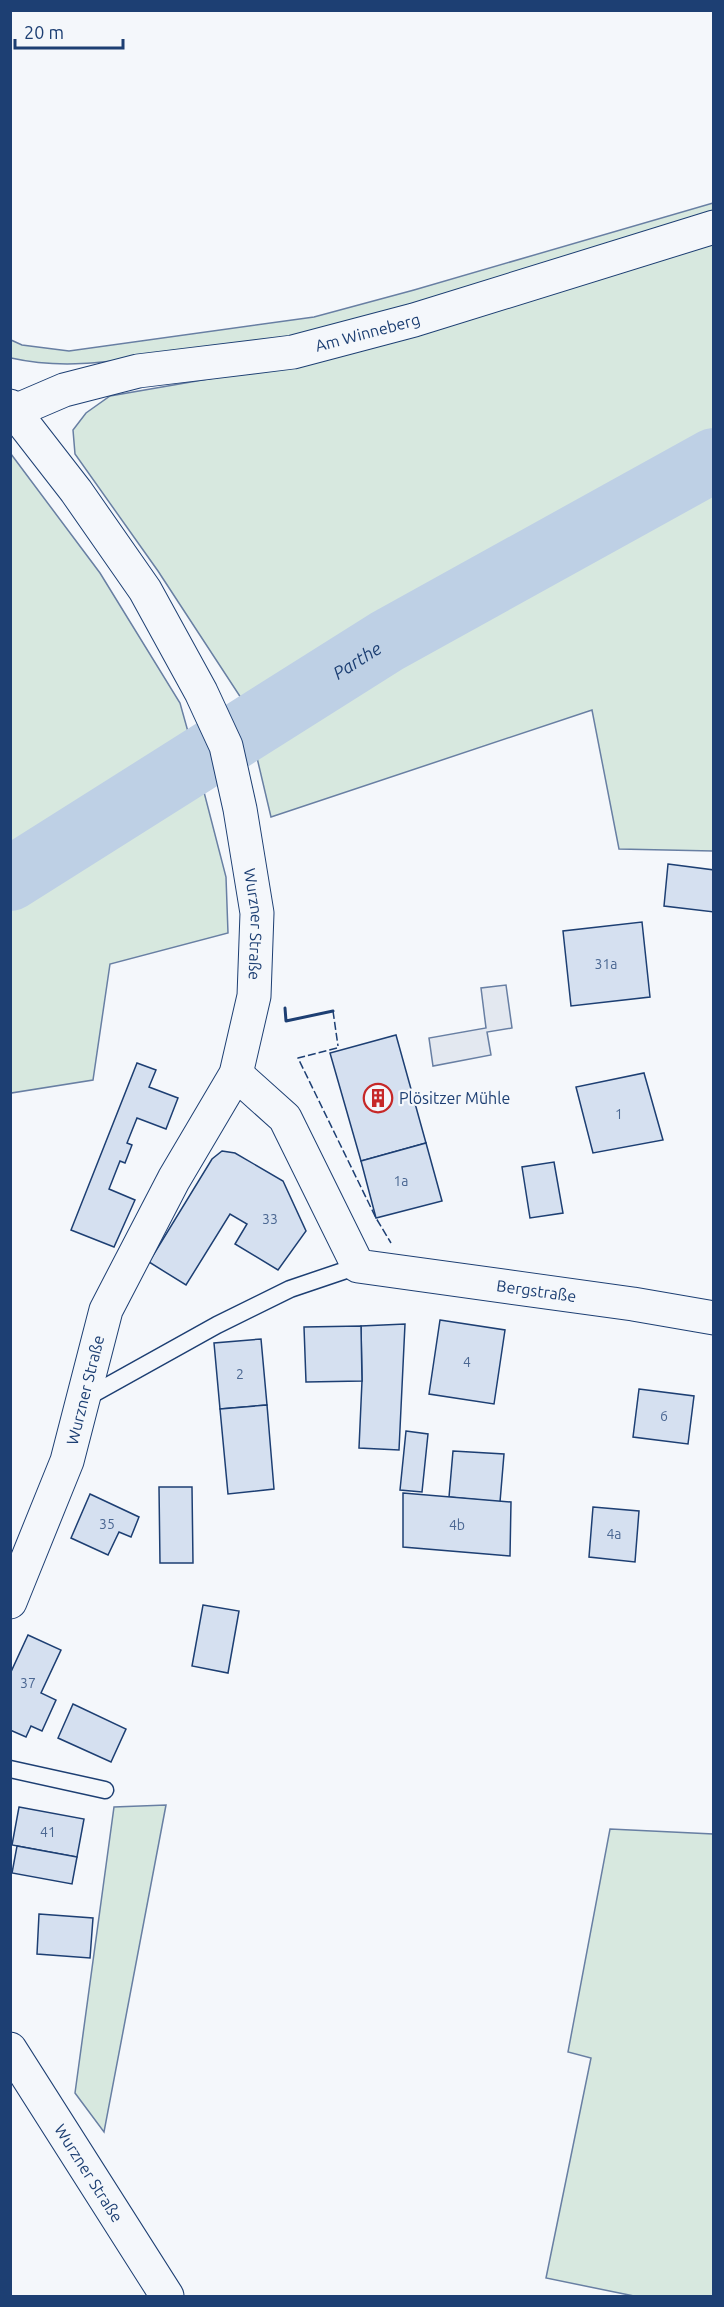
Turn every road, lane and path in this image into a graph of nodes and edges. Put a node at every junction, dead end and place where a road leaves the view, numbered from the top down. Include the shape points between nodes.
1 (714, 227) edge
2 (13, 408) edge
3 (236, 1074) junction
4 (358, 1266) junction
5 (714, 1318) edge
6 (81, 1401) junction
7 (10, 1602) edge
8 (10, 1769) edge
9 (105, 1790) dead end
10 (10, 2049) edge
11 (167, 2296) edge

1 - 2 street, Am Winneberg via 414,320 304,349 138,371
2 - 3 street, Wurzner Straße via 145,590 201,692 226,747 257,913 254,996
3 - 4 street via 285,1118
3 - 6 street, Wurzner Straße via 174,1179 106,1310
4 - 5 street, Bergstraße
4 - 6 lane, Bergstraße via 290,1289
6 - 7 street, Wurzner Straße via 68,1461
8 - 9 lane
10 - 11 street, Wurzner Straße

